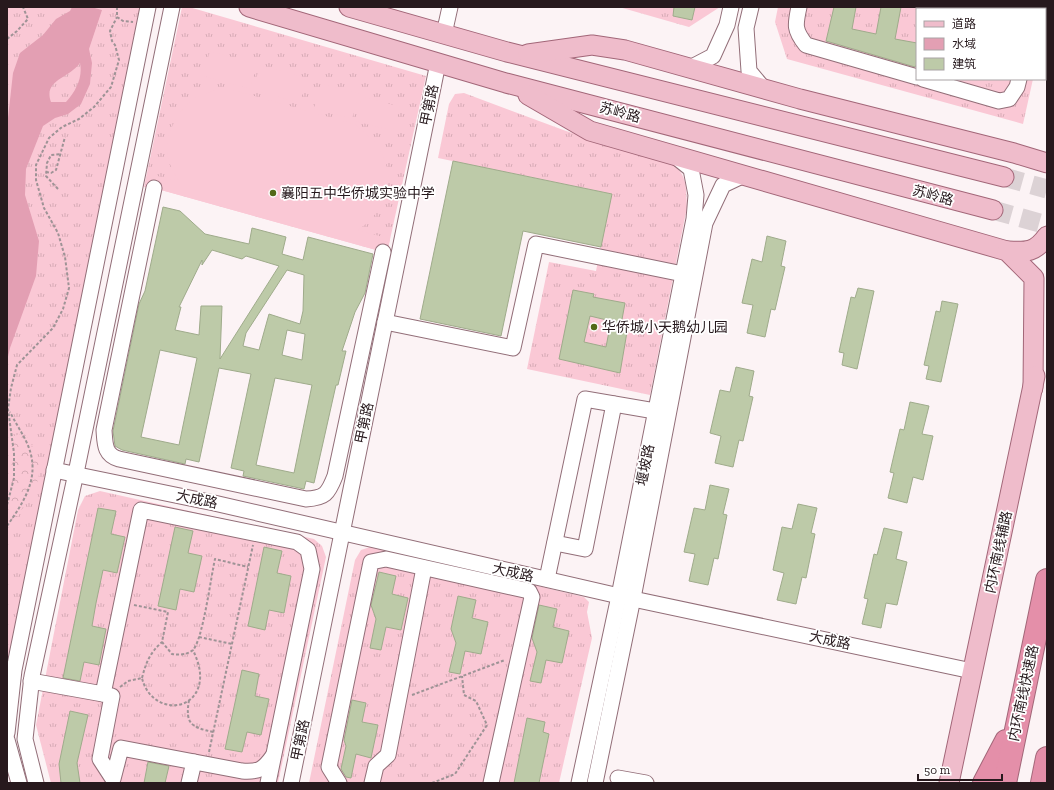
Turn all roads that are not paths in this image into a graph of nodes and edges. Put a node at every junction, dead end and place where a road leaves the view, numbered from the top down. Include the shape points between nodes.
1 (172, 7) edge
2 (249, 7) edge
3 (349, 7) edge
4 (450, 7) edge
5 (731, 7) edge
6 (751, 7) edge
7 (799, 7) edge
8 (147, 10) edge
9 (444, 34) junction
10 (507, 52) junction
11 (438, 62) junction
12 (690, 68) junction
13 (916, 77) edge
14 (926, 80) edge
15 (1018, 80) edge
16 (506, 82) junction
17 (764, 89) junction
18 (672, 154) junction
19 (1047, 163) edge
20 (742, 176) junction
21 (1004, 177) tunnel mouth
22 (154, 188) dead end
23 (994, 210) tunnel mouth
24 (1047, 236) edge
25 (1007, 251) junction
26 (383, 252) dead end
27 (683, 274) junction
28 (1047, 320) edge
29 (385, 322) junction
30 (1033, 388) junction
31 (614, 404) junction
32 (655, 411) junction
33 (54, 470) junction
34 (76, 473) junction
35 (219, 480) junction
36 (214, 503) junction
37 (342, 533) junction
38 (554, 543) junction
39 (424, 568) junction
40 (547, 579) junction
41 (1047, 580) edge
42 (626, 597) junction
43 (972, 671) junction
44 (31, 681) junction
45 (108, 695) junction
46 (1018, 718) junction
47 (7, 733) edge
48 (7, 740) edge
49 (274, 755) junction
50 (1047, 758) edge
51 (200, 763) junction
52 (618, 778) dead end
53 (19, 783) edge
54 (36, 783) edge
55 (189, 783) edge
56 (268, 783) edge
57 (292, 783) edge
58 (339, 783) edge
59 (372, 783) edge
60 (491, 783) edge
61 (579, 783) edge
62 (594, 783) edge
63 (646, 783) edge
64 (949, 783) edge
65 (984, 783) edge
66 (1005, 783) edge
67 (1042, 783) edge

1 - 34 street
2 - 11 main road, 苏岭路
3 - 9 main road
4 - 9 street
5 - 12 street via 727,25 713,56
6 - 17 street via 746,28 749,71
7 - 13 street via 796,24 798,35 806,45
8 - 33 street
9 - 10 main road
10 - 12 main road via 524,54 592,45 625,50
10 - 21 main road
11 - 16 main road, 苏岭路
11 - 29 street, 甲第路
12 - 17 main road
14 - 15 street via 999,101 1009,99 1017,87
16 - 18 main road via 590,131
16 - 23 main road, 苏岭路
17 - 19 main road
18 - 20 main road
18 - 27 street, 堰坡路 via 691,169 696,195
20 - 25 main road
20 - 42 street, 堰坡路 via 723,185 705,223
22 - 35 street via 104,430 106,449 112,457 119,459
24 - 25 main road via 1042,243 1028,252
25 - 30 main road via 1034,278
26 - 35 street via 335,476 330,489 320,498 306,499
27 - 29 street via 536,244 513,348
27 - 32 street, 堰坡路
28 - 30 main road, 内环南线辅路
29 - 37 street, 甲第路
30 - 43 main road, 内环南线辅路
31 - 32 street
31 - 38 street via 585,399
31 - 38 street via 585,550
32 - 42 street, 堰坡路
33 - 34 street, 大成路
33 - 47 street via 14,670
34 - 36 street, 大成路
34 - 44 street
35 - 36 street
36 - 37 street, 大成路
37 - 40 street, 大成路
37 - 57 street, 甲第路
38 - 40 street
39 - 58 street via 386,559 371,562 329,767
39 - 59 street via 388,755 376,766
39 - 60 street via 529,592 532,597
40 - 42 street, 大成路
41 - 46 highway, 内环南线快速路
42 - 43 street, 大成路
42 - 61 street, 堰坡路
42 - 62 street, 堰坡路
43 - 64 main road, 内环南线辅路
44 - 45 street
44 - 54 street via 25,738
45 - 49 street via 122,602 141,510 297,542 308,550 312,569
45 - 51 street via 100,759 113,779 121,748
46 - 65 highway
46 - 66 highway, 内环南线快速路
48 - 53 street
49 - 51 street via 266,766 257,771 242,771
49 - 56 street
50 - 67 highway
51 - 55 street
52 - 63 street

